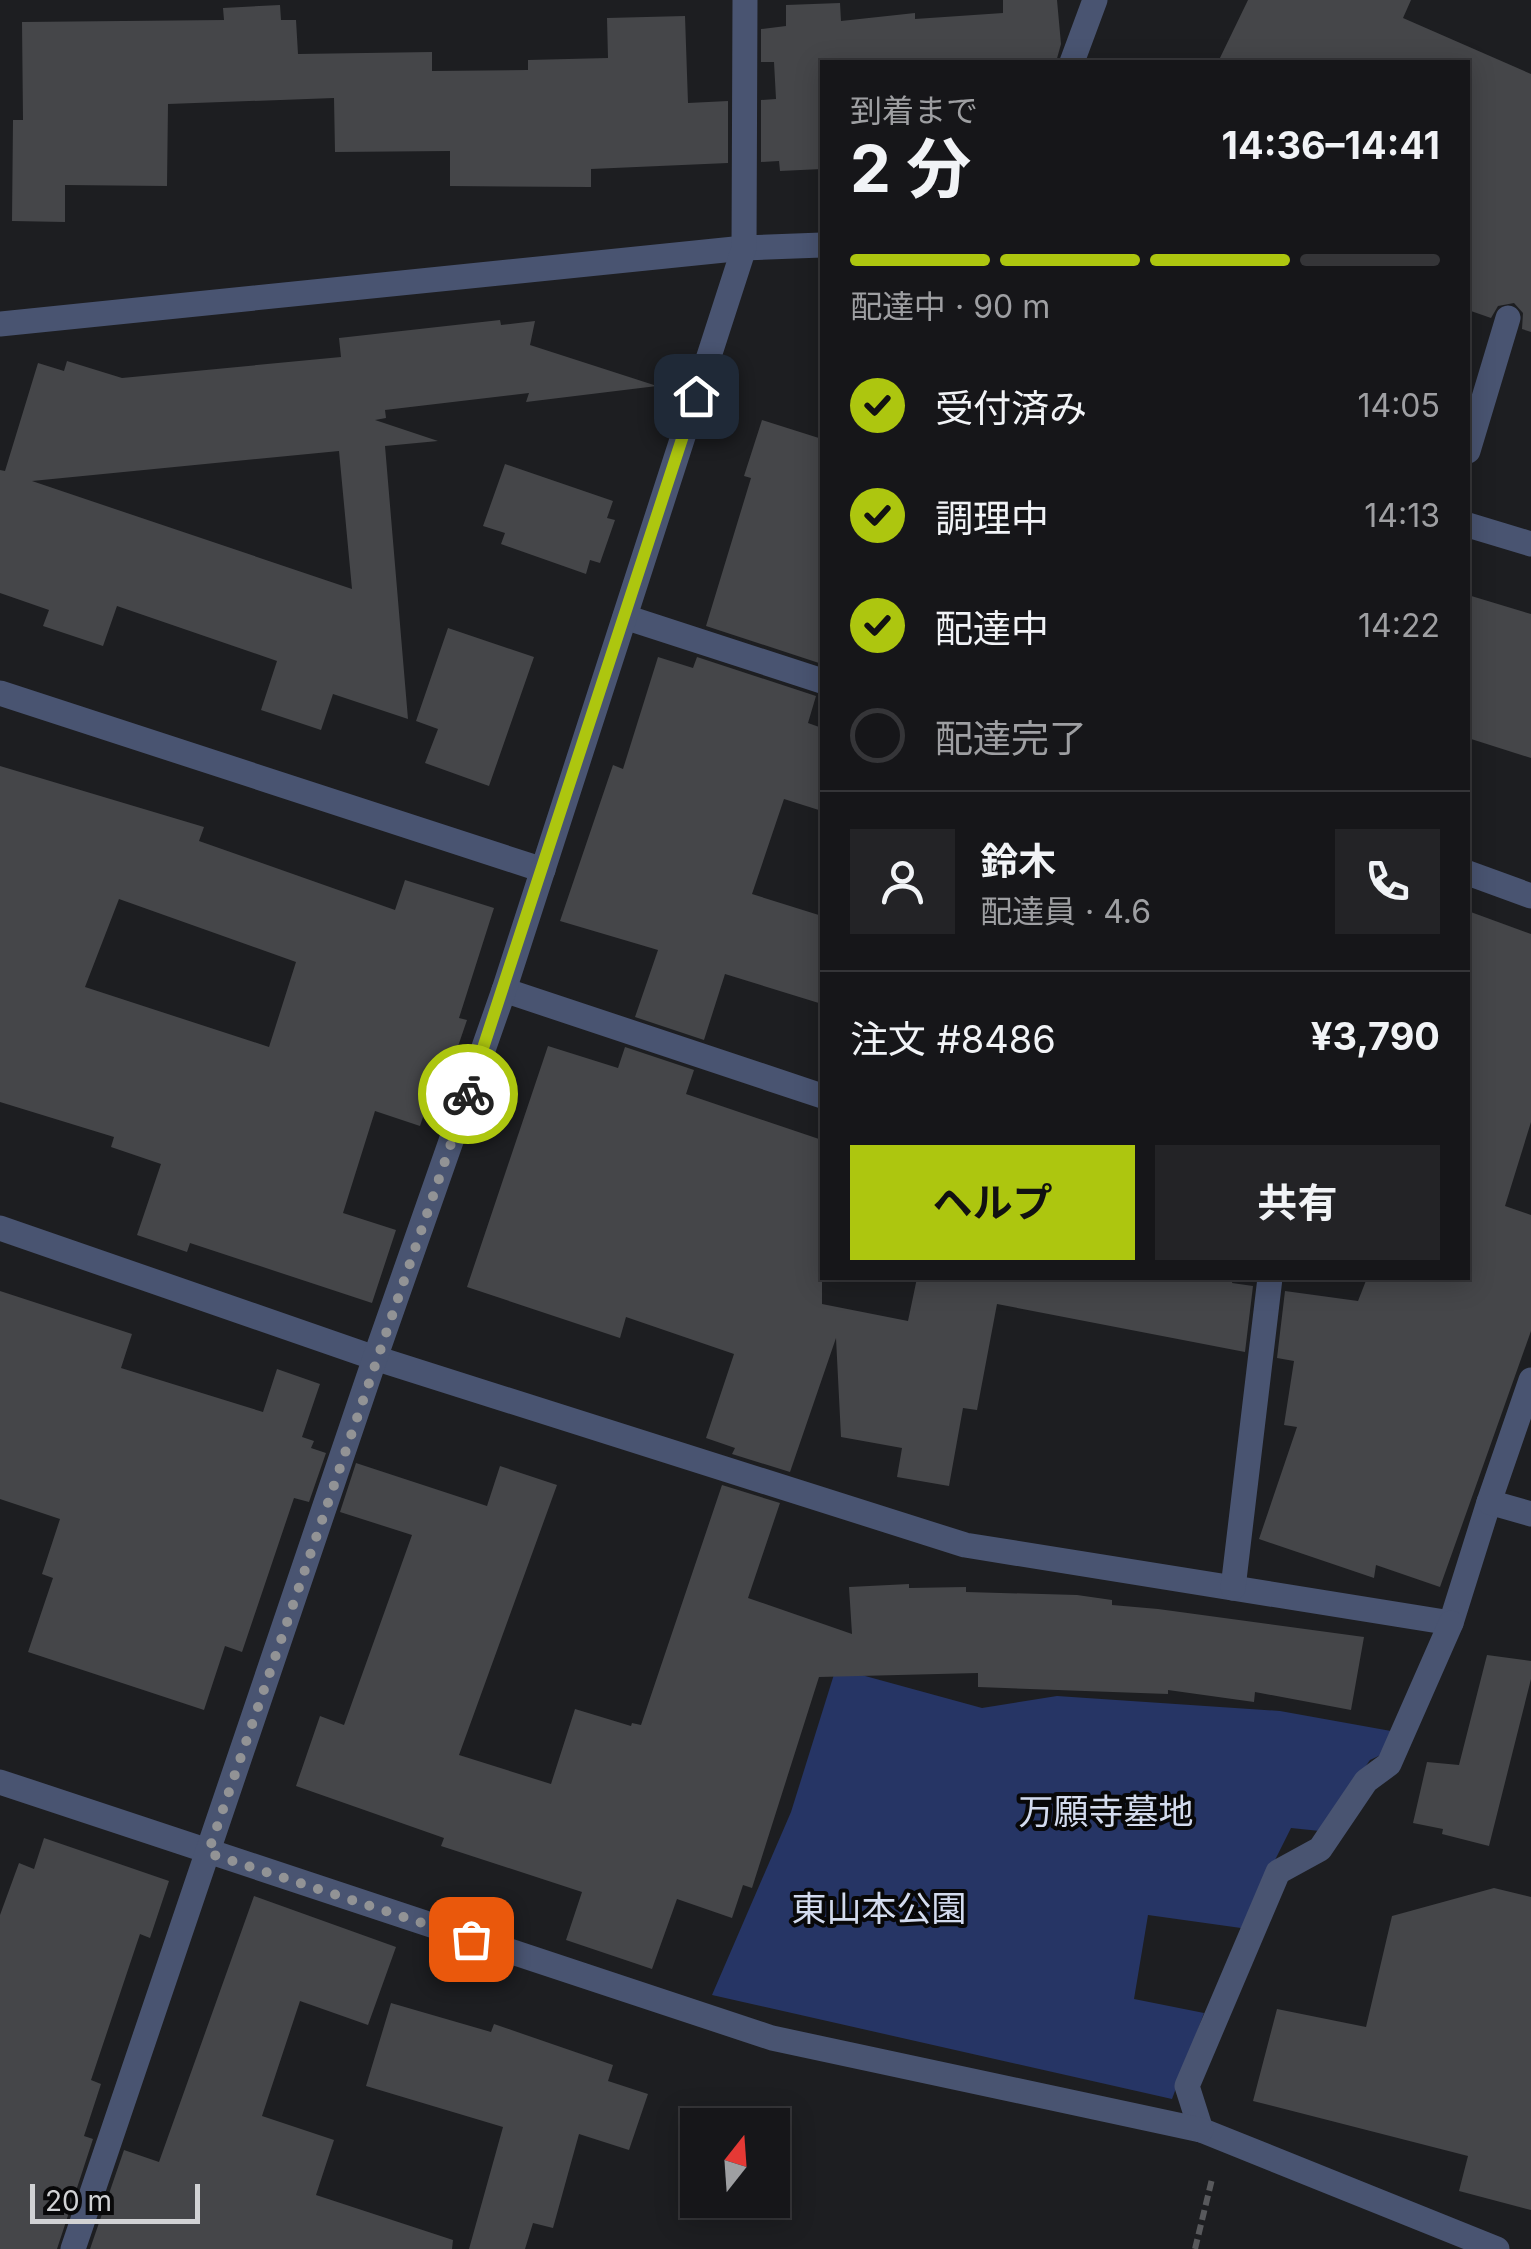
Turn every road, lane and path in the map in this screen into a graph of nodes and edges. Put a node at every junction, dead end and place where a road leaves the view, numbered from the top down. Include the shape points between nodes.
1 (745, 0) edge
2 (1095, 0) edge
3 (1073, 60) edge
4 (820, 246) edge
5 (744, 248) junction
6 (1508, 318) dead end
7 (0, 324) edge
8 (1470, 444) edge
9 (1470, 526) edge
10 (1531, 544) edge
11 (624, 618) junction
12 (820, 679) edge
13 (0, 692) edge
14 (543, 870) junction
15 (1470, 874) edge
16 (1531, 896) edge
17 (504, 990) junction
18 (820, 1095) edge
19 (0, 1228) edge
20 (1270, 1280) edge
21 (375, 1358) junction
22 (1531, 1380) edge
23 (1489, 1502) junction
24 (1531, 1514) edge
25 (1233, 1588) junction
26 (1452, 1623) junction
27 (0, 1782) edge
28 (208, 1853) junction
29 (1212, 2134) junction
30 (73, 2249) edge
31 (1196, 2249) edge
32 (1497, 2249) edge

1 - 5 street
2 - 3 street
4 - 5 street
5 - 7 street
5 - 11 street
6 - 8 street
9 - 10 street
11 - 12 street
11 - 14 street
13 - 14 street
14 - 17 street
15 - 16 street
17 - 18 street
17 - 21 street
19 - 21 street
20 - 25 street
21 - 25 street via 965,1545
21 - 28 street
22 - 23 street
23 - 24 street
23 - 26 street
25 - 26 street
26 - 29 street via 1389,1764 1366,1781 1320,1849 1278,1872 1187,2086
27 - 28 street
28 - 29 street via 772,2038
28 - 30 street
29 - 31 path
29 - 32 street

